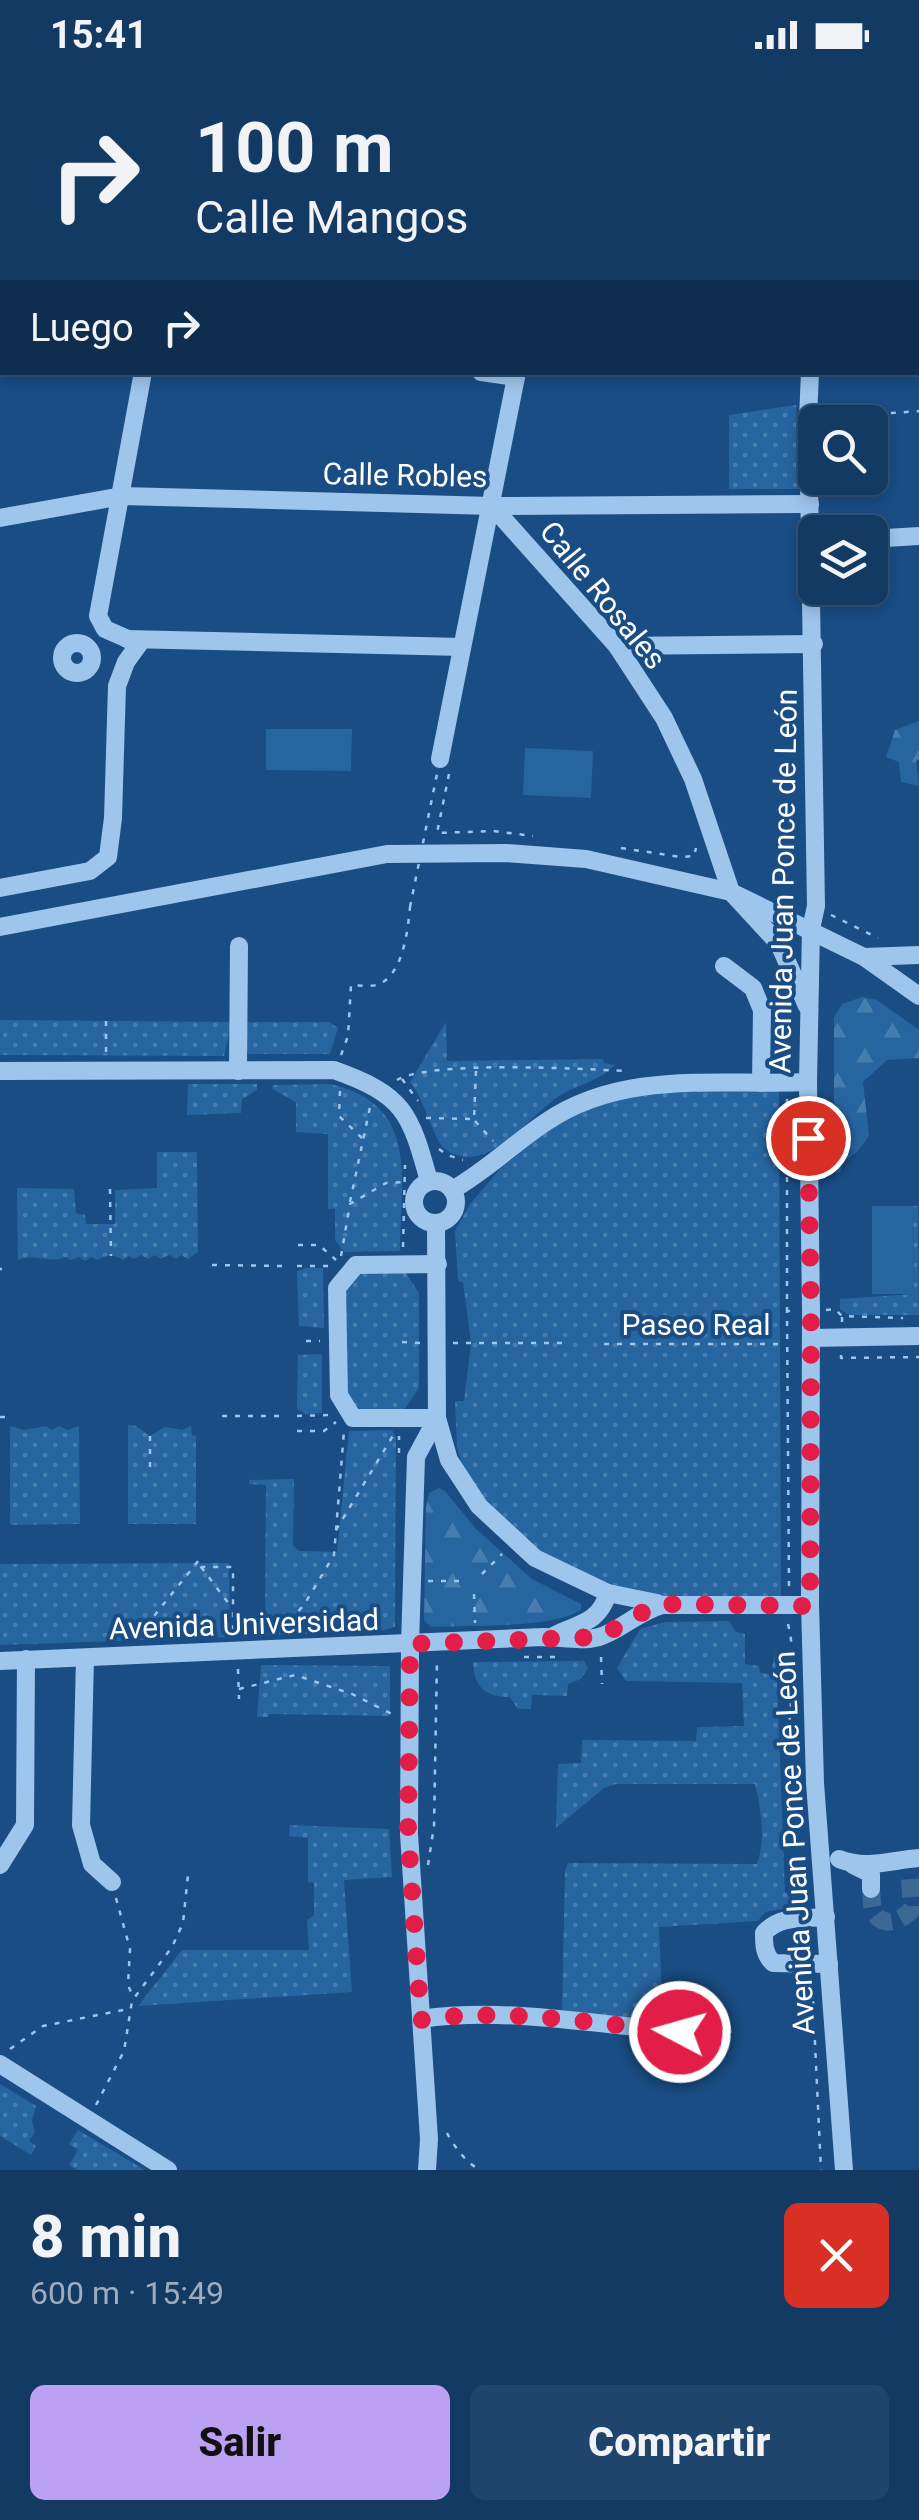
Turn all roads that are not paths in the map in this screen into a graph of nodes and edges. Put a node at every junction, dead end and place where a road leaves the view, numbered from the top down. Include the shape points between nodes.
1 (142, 375) edge
2 (517, 375) edge
3 (810, 375) edge
4 (122, 496) junction
5 (810, 504) junction
6 (492, 506) junction
7 (811, 515) edge
8 (0, 518) edge
9 (919, 536) edge
10 (888, 537) edge
11 (814, 605) edge
12 (126, 639) junction
13 (814, 644) junction
14 (616, 646) junction
15 (462, 647) junction
16 (92, 663) dead end
17 (120, 682) junction
18 (445, 763) road end
19 (0, 888) edge
20 (731, 892) junction
21 (0, 928) edge
22 (811, 929) junction
23 (239, 946) dead end
24 (919, 954) edge
25 (864, 957) junction
26 (724, 966) dead end
27 (919, 996) edge
28 (810, 1012) junction
29 (0, 1071) edge
30 (238, 1071) junction
31 (808, 1082) junction
32 (761, 1083) junction
33 (430, 1182) junction
34 (452, 1190) junction
35 (436, 1224) junction
36 (438, 1264) junction
37 (919, 1336) edge
38 (811, 1338) junction
39 (437, 1418) junction
40 (608, 1594) junction
41 (662, 1604) junction
42 (810, 1606) junction
43 (550, 1637) junction
44 (410, 1644) junction
45 (85, 1658) junction
46 (26, 1659) junction
47 (0, 1661) edge
48 (909, 1859) edge
49 (837, 1862) junction
50 (0, 1864) edge
51 (910, 1878) dead end
52 (112, 1882) road end
53 (871, 1888) tunnel mouth
54 (826, 1917) junction
55 (828, 1964) junction
56 (421, 2020) junction
57 (680, 2032) dead end
58 (0, 2064) edge
59 (168, 2170) edge
60 (426, 2170) edge
61 (844, 2170) edge

1 - 4 street
2 - 6 street
3 - 5 street, Avenida Juan Ponce de León
4 - 6 street, Calle Robles
4 - 8 street, Calle Robles
4 - 12 street via 98,616 105,629
5 - 6 street, Calle Robles
5 - 7 street, Avenida Juan Ponce de León
6 - 14 street, Calle Rosales
6 - 15 street
9 - 10 street
11 - 13 street, Avenida Juan Ponce de León
12 - 15 street
12 - 17 street via 139,644
13 - 14 street
13 - 22 street, Avenida Juan Ponce de León
14 - 20 street, Calle Rosales via 664,718 693,779
15 - 18 street
16 - 17 street
17 - 19 street via 108,857 90,872
20 - 21 street via 586,859 387,854
20 - 22 street
20 - 28 street via 787,956
22 - 25 street
22 - 28 street, Avenida Juan Ponce de León
23 - 30 street
24 - 25 street
25 - 27 street
26 - 32 street via 754,988 762,1010
28 - 31 street, Avenida Juan Ponce de León
29 - 30 street
30 - 33 street via 338,1076 378,1093 401,1109
31 - 32 street
31 - 38 street, Avenida Juan Ponce de León
32 - 34 street via 639,1084 605,1092 546,1121
33 - 34 street
33 - 35 street via 416,1192 414,1208
34 - 35 street via 454,1214
35 - 36 street
36 - 39 street
36 - 39 street via 356,1265 337,1288 339,1395 354,1418
37 - 38 street
38 - 42 street, Avenida Juan Ponce de León
39 - 40 street via 449,1460 479,1506 535,1558
39 - 44 street via 416,1458
40 - 41 street
40 - 43 street, Avenida Universidad via 592,1622
41 - 42 street, Avenida Universidad
41 - 43 street, Avenida Universidad via 598,1637
42 - 49 street, Avenida Juan Ponce de León
43 - 44 street, Avenida Universidad
44 - 45 street, Avenida Universidad
44 - 56 street via 408,1834
45 - 46 street, Avenida Universidad
45 - 52 street via 82,1825 92,1864
46 - 47 street, Avenida Universidad
46 - 50 street via 25,1825
48 - 49 street
48 - 51 street
49 - 53 street via 869,1872
49 - 54 street, Avenida Juan Ponce de León
54 - 55 street, Avenida Juan Ponce de León
54 - 55 street via 771,1925 764,1946 773,1963
55 - 61 street, Avenida Juan Ponce de León
56 - 57 street via 550,2019
56 - 60 street
58 - 59 street

